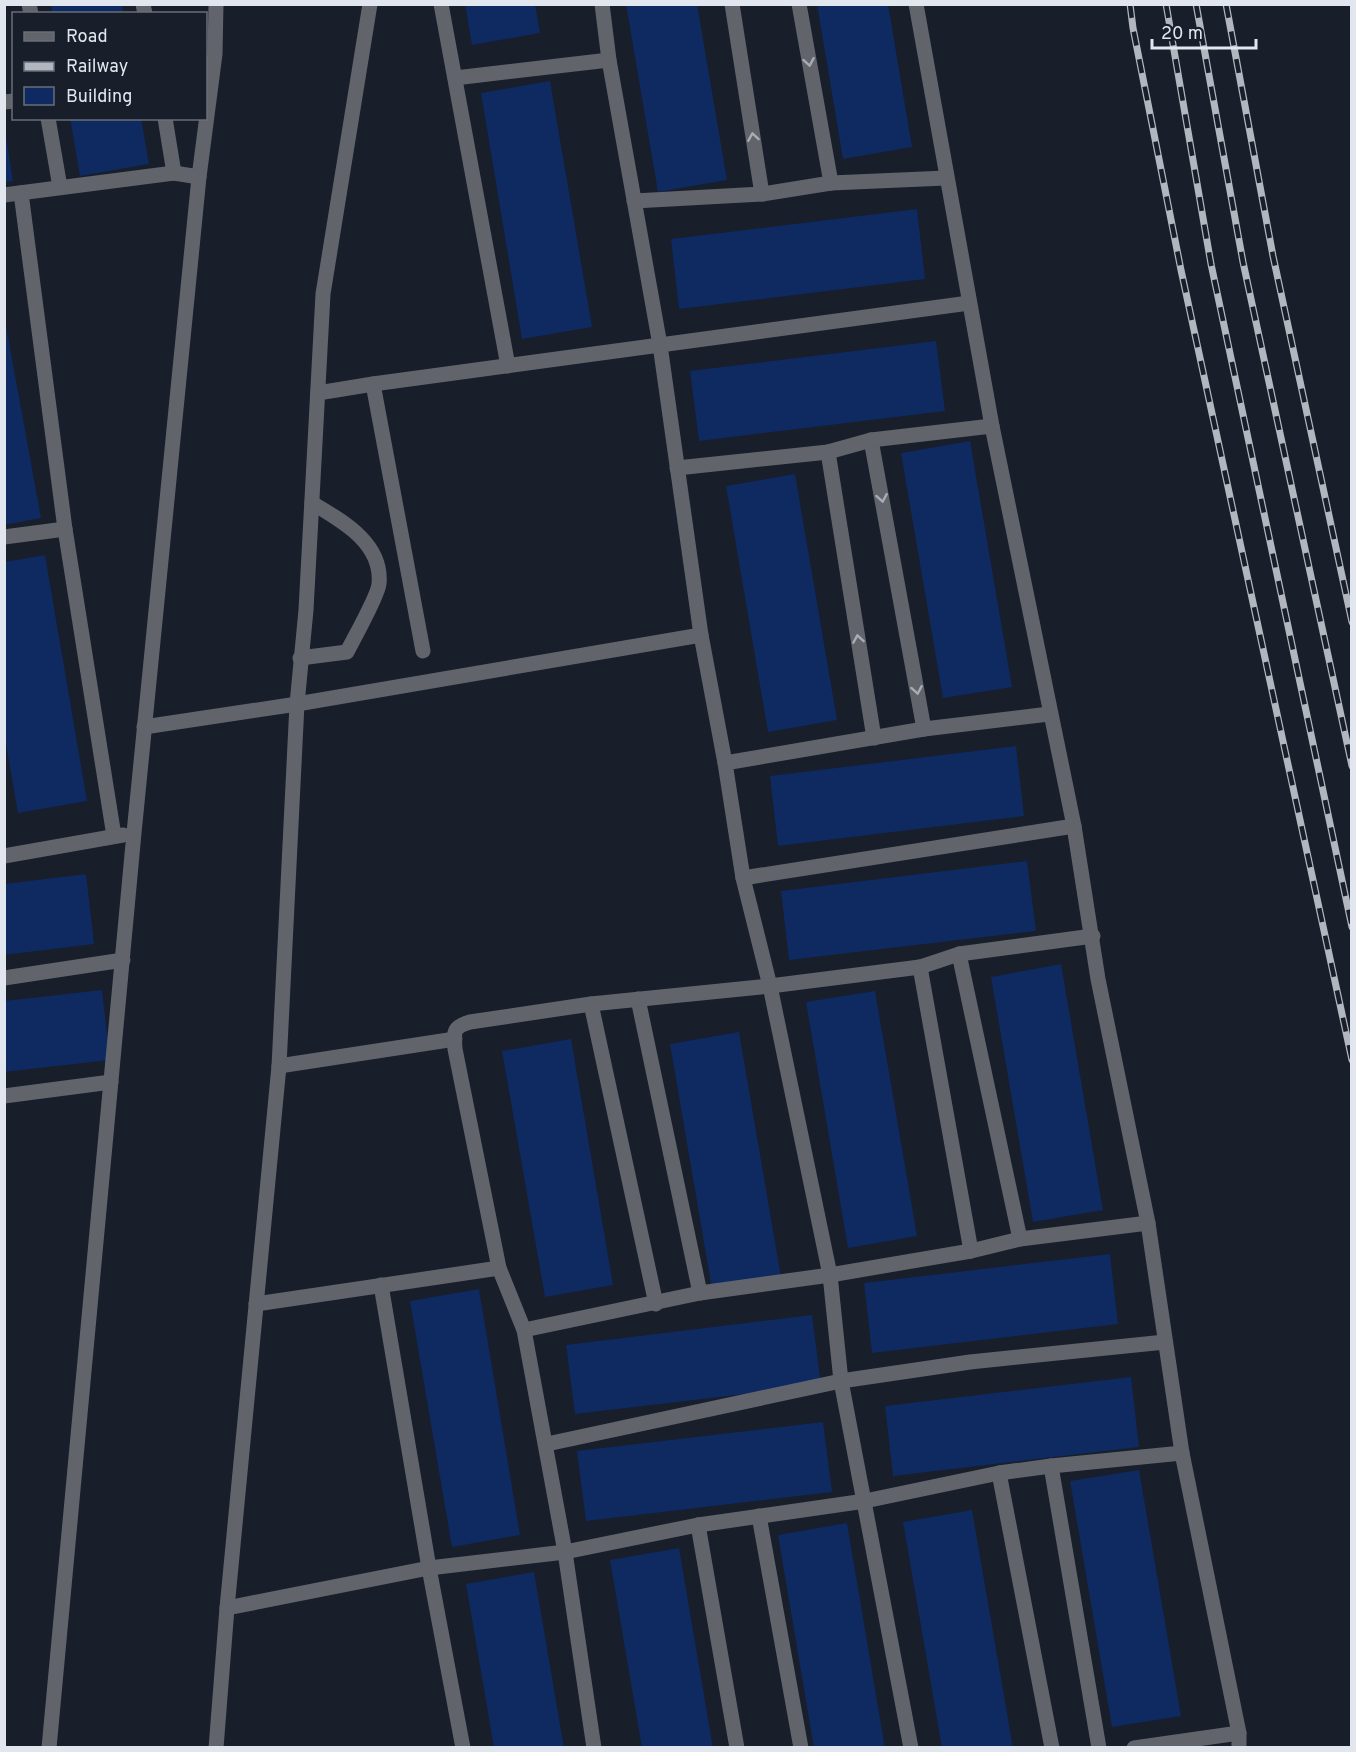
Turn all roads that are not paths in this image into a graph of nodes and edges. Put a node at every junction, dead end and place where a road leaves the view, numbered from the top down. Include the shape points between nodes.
1 (216, 4) edge
2 (370, 4) edge
3 (441, 4) edge
4 (602, 4) edge
5 (732, 4) edge
6 (799, 4) edge
7 (916, 4) edge
8 (609, 60) junction
9 (455, 78) junction
10 (207, 116) edge
11 (48, 120) edge
12 (165, 120) edge
13 (206, 120) edge
14 (174, 173) junction
15 (199, 177) junction
16 (946, 178) junction
17 (831, 183) junction
18 (60, 187) junction
19 (21, 193) junction
20 (762, 194) junction
21 (4, 195) edge
22 (634, 201) junction
23 (969, 303) junction
24 (660, 345) junction
25 (508, 366) junction
26 (373, 384) junction
27 (318, 393) junction
28 (992, 426) junction
29 (871, 440) junction
30 (828, 452) junction
31 (677, 468) junction
32 (312, 503) junction
33 (65, 529) junction
34 (4, 537) edge
35 (701, 634) junction
36 (423, 651) dead end
37 (300, 658) junction
38 (297, 704) junction
39 (1049, 714) junction
40 (144, 727) junction
41 (924, 729) junction
42 (874, 738) junction
43 (725, 763) junction
44 (1074, 826) junction
45 (134, 833) junction
46 (114, 836) junction
47 (5, 854) edge
48 (743, 878) junction
49 (1093, 936) junction
50 (959, 954) junction
51 (123, 960) junction
52 (920, 967) junction
53 (4, 978) edge
54 (770, 986) junction
55 (638, 999) junction
56 (591, 1004) junction
57 (455, 1039) junction
58 (279, 1066) junction
59 (111, 1082) junction
60 (4, 1096) edge
61 (1148, 1223) junction
62 (1020, 1239) junction
63 (971, 1251) junction
64 (499, 1268) junction
65 (830, 1275) junction
66 (381, 1285) junction
67 (700, 1293) junction
68 (256, 1304) junction
69 (656, 1304) junction
70 (524, 1330) junction
71 (1165, 1342) junction
72 (841, 1381) junction
73 (547, 1444) junction
74 (1182, 1453) junction
75 (1051, 1466) junction
76 (999, 1473) junction
77 (865, 1501) junction
78 (759, 1516) junction
79 (698, 1525) junction
80 (565, 1552) junction
81 (429, 1568) junction
82 (227, 1608) junction
83 (1239, 1740) edge
84 (50, 1748) edge
85 (216, 1748) edge
86 (463, 1748) edge
87 (594, 1748) edge
88 (737, 1748) edge
89 (801, 1748) edge
90 (911, 1748) edge
91 (1052, 1748) edge
92 (1099, 1748) edge
93 (1134, 1748) edge

1 - 10 street via 215,54
2 - 27 street via 323,294
3 - 9 street
4 - 8 street
20 -> 5 street
6 -> 17 street
7 - 16 street
8 - 9 street
8 - 22 street
9 - 25 street
11 - 18 street
12 - 14 street
13 - 15 street
14 - 15 street
14 - 18 street
15 - 40 street
16 - 17 street
16 - 23 street
17 - 20 street
18 - 19 street
19 - 21 street
19 - 33 street
20 - 22 street
22 - 24 street
23 - 24 street
23 - 28 street
24 - 25 street
24 - 31 street
25 - 26 street
26 - 27 street
26 - 36 street
27 - 32 street
28 - 29 street
28 - 39 street
29 - 30 street
29 -> 41 street
30 - 31 street
42 -> 30 street
31 - 35 street
32 - 37 street
32 - 37 street via 353,528 378,560 380,586 347,652
33 - 34 street
33 - 46 street
35 - 38 street
35 - 43 street
37 - 38 street
38 - 40 street
38 - 58 street
39 - 41 street
39 - 44 street
40 - 45 street
41 - 42 street
42 - 43 street
43 - 48 street
44 - 48 street
44 - 49 street
45 - 46 street
45 - 51 street
46 - 47 street
48 - 54 street
49 - 50 street
49 - 61 street via 1098,979
50 - 52 street
50 - 62 street
51 - 53 street
51 - 59 street
52 - 54 street
52 - 63 street
54 - 55 street
54 - 65 street
55 - 56 street
55 - 67 street
56 - 57 street via 460,1025 454,1031
56 - 69 street
57 - 58 street
57 - 64 street
58 - 68 street
59 - 60 street
59 - 84 street
61 - 62 street
61 - 71 street
62 - 63 street
63 - 65 street
64 - 66 street
64 - 70 street
65 - 67 street
65 - 72 street
66 - 68 street
66 - 81 street
67 - 69 street
68 - 82 street
69 - 70 street
70 - 73 street
71 - 72 street via 970,1362
71 - 74 street
72 - 73 street
72 - 77 street
73 - 80 street
74 - 75 street
74 - 83 street
75 - 76 street
75 - 92 street
76 - 77 street
76 - 91 street
77 - 78 street
77 - 90 street
78 - 79 street
78 - 89 street
79 - 80 street
79 - 88 street
80 - 81 street
80 - 87 street
81 - 82 street
81 - 86 street
82 - 85 street
83 - 93 street

